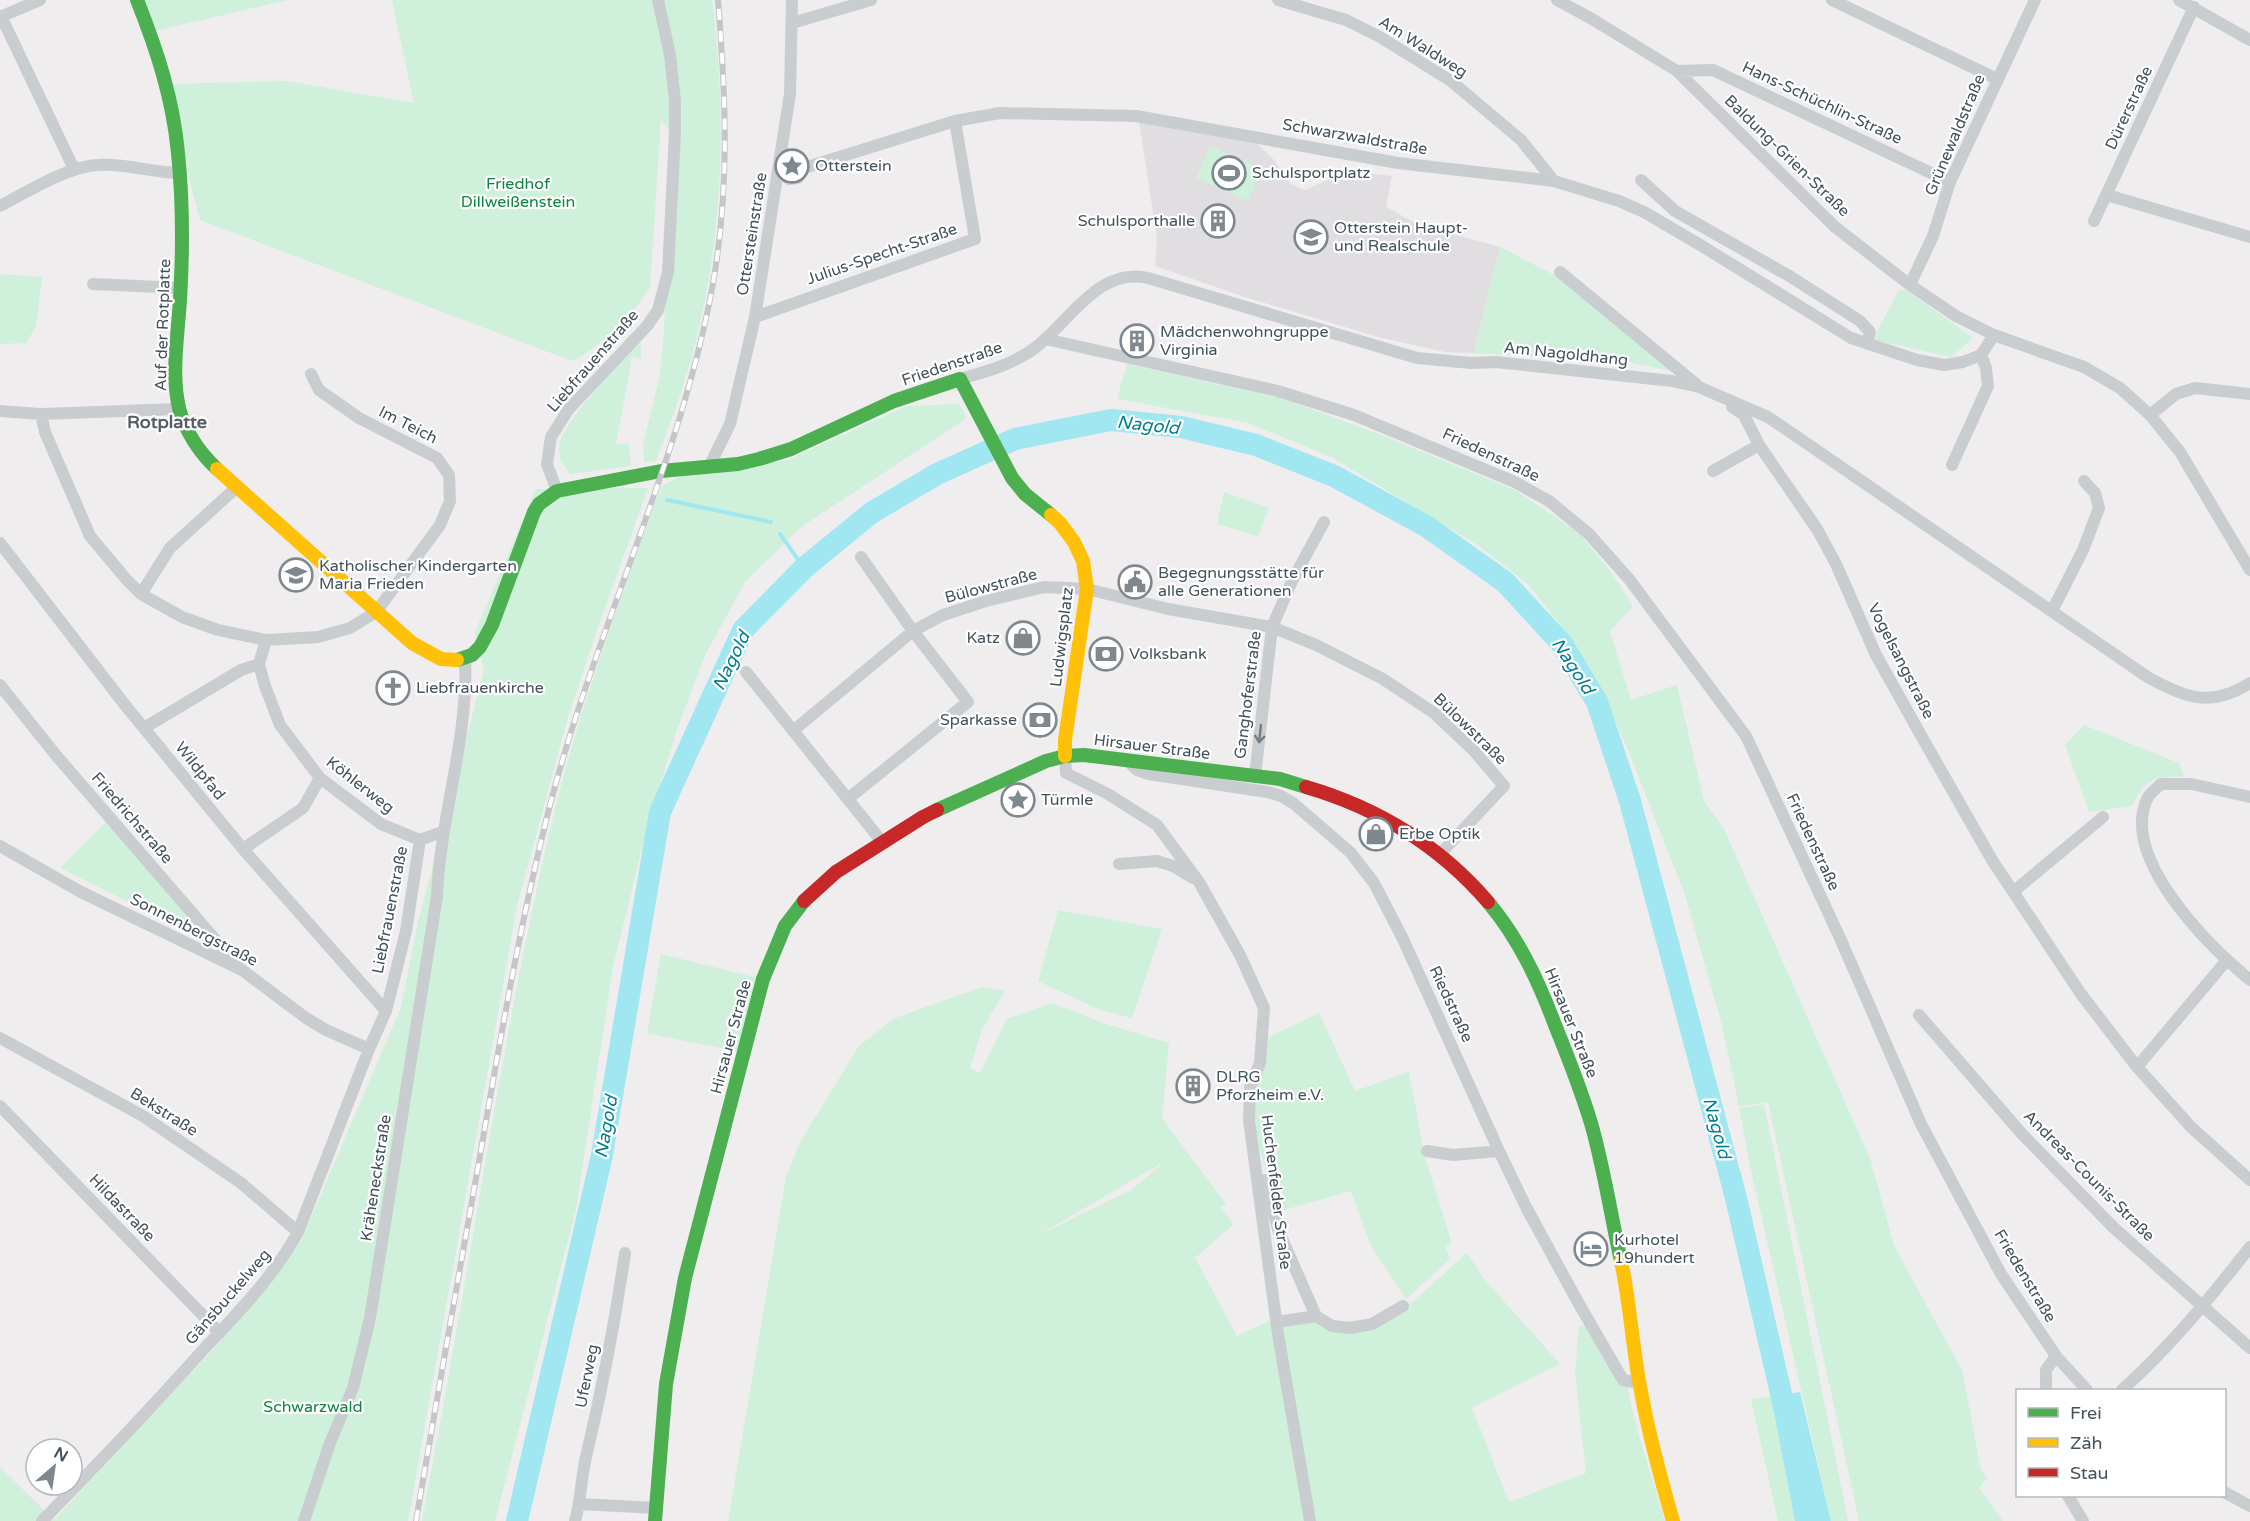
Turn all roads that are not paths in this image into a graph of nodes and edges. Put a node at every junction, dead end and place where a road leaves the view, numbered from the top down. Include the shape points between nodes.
1 (40, 0) edge
2 (137, 0) edge
3 (658, 0) edge
4 (792, 0) edge
5 (871, 0) edge
6 (1278, 0) edge
7 (1557, 0) edge
8 (1832, 0) edge
9 (2036, 0) edge
10 (2179, 0) edge
11 (2194, 7) junction
12 (1, 17) edge
13 (792, 24) junction
14 (2250, 40) edge
15 (1677, 71) junction
16 (1997, 80) junction
17 (955, 121) junction
18 (780, 165) junction
19 (74, 169) junction
20 (181, 173) junction
21 (1641, 180) dead end
22 (1554, 181) junction
23 (1950, 182) junction
24 (2107, 195) junction
25 (0, 206) edge
26 (2094, 222) dead end
27 (2250, 237) edge
28 (1560, 272) dead end
29 (93, 284) dead end
30 (1910, 285) junction
31 (181, 288) junction
32 (755, 317) junction
33 (1994, 335) junction
34 (1045, 339) junction
35 (1867, 344) junction
36 (1981, 355) junction
37 (311, 374) dead end
38 (960, 379) junction
39 (1699, 387) junction
40 (2250, 394) edge
41 (179, 409) junction
42 (0, 411) edge
43 (41, 414) junction
44 (2151, 415) junction
45 (1759, 445) junction
46 (1952, 465) dead end
47 (709, 467) junction
48 (1713, 471) dead end
49 (2084, 481) dead end
50 (237, 487) junction
51 (557, 491) junction
52 (1324, 522) dead end
53 (0, 543) edge
54 (861, 557) dead end
55 (2250, 570) edge
56 (1087, 589) junction
57 (141, 594) junction
58 (2052, 611) junction
59 (376, 612) junction
60 (1272, 627) junction
61 (913, 631) junction
62 (266, 640) junction
63 (465, 658) junction
64 (259, 664) junction
65 (746, 672) dead end
66 (2250, 683) edge
67 (0, 685) edge
68 (144, 728) junction
69 (794, 730) junction
70 (1065, 756) junction
71 (1127, 761) junction
72 (1255, 776) junction
73 (320, 778) junction
74 (2250, 797) edge
75 (849, 798) junction
76 (2103, 817) dead end
77 (444, 831) junction
78 (420, 840) junction
79 (883, 843) junction
80 (0, 846) edge
81 (243, 849) junction
82 (1440, 854) junction
83 (1119, 864) dead end
84 (1199, 882) junction
85 (2013, 892) junction
86 (2227, 960) junction
87 (242, 970) junction
88 (2250, 980) edge
89 (386, 1011) junction
90 (1918, 1015) dead end
91 (0, 1038) edge
92 (369, 1049) junction
93 (2137, 1067) junction
94 (0, 1106) edge
95 (1427, 1151) dead end
96 (1499, 1151) junction
97 (1256, 1163) junction
98 (2250, 1180) edge
99 (298, 1232) junction
100 (2250, 1247) edge
101 (625, 1253) dead end
102 (1403, 1306) dead end
103 (2203, 1308) junction
104 (1316, 1316) junction
105 (1277, 1322) junction
106 (220, 1332) junction
107 (2250, 1348) edge
108 (2056, 1356) junction
109 (1640, 1383) junction
110 (2046, 1389) edge
111 (2086, 1389) edge
112 (2123, 1389) edge
113 (2226, 1493) edge
114 (2069, 1497) edge
115 (580, 1504) junction
116 (2250, 1506) edge
117 (655, 1514) edge
118 (42, 1521) edge
119 (304, 1521) edge
120 (575, 1521) edge
121 (1310, 1521) edge
122 (1673, 1521) edge
123 (2083, 1521) edge

1 - 12 street
2 - 20 main road, Auf der Rotplatte via 164,76
3 - 51 street, Liebfrauenstraße via 675,101 668,272 653,318 568,411 550,437 547,464
4 - 13 street, Ottersteinstraße
5 - 13 street
6 - 22 street, Am Waldweg via 1346,20 1451,81 1521,140
7 - 15 street, Baldung-Grien-Straße
8 - 16 street
9 - 16 street, Grünewaldstraße
10 - 11 street
11 - 14 street
11 - 24 street, Dürerstraße
12 - 19 street
13 - 18 street, Ottersteinstraße via 790,94
15 - 23 street, Hans-Schüchlin-Straße via 1713,70
15 - 30 street, Baldung-Grien-Straße via 1835,227
16 - 23 street, Grünewaldstraße
17 - 18 street, Schwarzwaldstraße via 804,168 798,178 783,175
17 - 22 street, Schwarzwaldstraße via 1000,113 1136,116 1398,163
17 - 32 street, Julius-Specht-Straße via 975,239
18 - 32 street, Ottersteinstraße
19 - 20 street via 98,165
19 - 25 street
20 - 31 main road, Auf der Rotplatte
21 - 35 street via 1675,211 1860,321 1870,332
22 - 35 street, Schwarzwaldstraße via 1644,212 1851,339
23 - 30 street, Grünewaldstraße via 1933,236
24 - 26 street, Dürerstraße
24 - 27 street
28 - 39 street
29 - 31 street
30 - 33 street, Baldung-Grien-Straße via 1956,316
31 - 41 main road, Auf der Rotplatte via 175,371
32 - 47 street, Ottersteinstraße via 730,424
33 - 36 street
33 - 44 street via 2084,367 2121,388
34 - 38 street, Friedenstraße via 1009,363
34 - 39 street, Am Nagoldhang via 1097,290 1132,275 1417,358 1496,362
34 - 108 street, Friedenstraße via 1278,391 1354,415 1515,482 1549,501 1589,534 1629,579 1746,736 1921,1124 2001,1274
35 - 36 street, Schwarzwaldstraße via 1944,365
36 - 46 street via 1988,386
37 - 59 street, Im Teich via 319,390 359,418 437,458 449,474 450,501 440,525
38 - 47 main road, Friedenstraße via 894,401 791,449 748,462
38 - 56 main road, Ludwigsplatz via 1012,477 1074,542 1083,561
39 - 45 street, Vogelsangstraße via 1744,415
39 - 58 street, Am Nagoldhang via 1768,417
40 - 44 street via 2195,388 2176,394
41 - 43 street
41 - 50 main road, Auf der Rotplatte via 196,446
42 - 43 street
43 - 57 street via 90,536
44 - 55 street via 2180,452
45 - 48 street
45 - 85 street, Vogelsangstraße via 1817,529 1876,655
47 - 51 main road, Friedenstraße via 661,471
49 - 58 street via 2095,493 2099,508
50 - 57 street via 170,548
50 - 59 main road, Auf der Rotplatte
51 - 63 main road via 534,512 489,631 480,647
52 - 60 street, Ganghoferstraße
53 - 68 street, Wildpfad
54 - 61 street
56 - 60 street, Bülowstraße via 1168,609
56 - 61 street, Bülowstraße via 1044,587 986,601 943,615
56 - 70 main road, Ludwigsplatz
57 - 62 street via 182,617 218,630
58 - 66 street, Am Nagoldhang via 2149,678 2182,695 2205,699
59 - 62 street via 350,628 318,637
59 - 63 main road, Auf der Rotplatte via 427,652 441,659
60 -> 72 street, Ganghoferstraße
60 - 82 street, Bülowstraße via 1383,679 1434,713 1504,786
61 - 69 street, Bülowstraße
61 - 75 street via 968,702
62 - 64 street
63 - 77 street via 466,688
64 - 68 street via 241,670
64 - 73 street, Köhlerweg via 280,725
65 - 69 street
67 - 87 street, Friedrichstraße
68 - 81 street, Wildpfad
69 - 75 street
70 - 71 main road, Hirsauer Straße
70 - 79 main road, Hirsauer Straße via 1046,761 923,818
70 - 84 street, Huchenfelder Straße via 1066,773 1157,825
71 - 72 main road, Hirsauer Straße
71 - 96 street, Riedstraße via 1137,770 1171,778 1281,796 1350,852 1374,883 1403,939
72 - 82 main road, Hirsauer Straße via 1301,784 1344,798 1389,820
73 - 78 street, Köhlerweg via 381,825
73 - 81 street via 303,808
74 - 86 street via 2191,784 2161,784 2149,796 2144,810 2143,835 2157,873 2199,933
75 - 79 street
76 - 85 street
77 - 78 street, Liebfrauenstraße
77 - 119 street, Kräheneckstraße via 370,1318 353,1388
78 - 89 street, Liebfrauenstraße via 406,931
79 - 117 main road, Hirsauer Straße via 836,872 804,901 785,927 766,971 685,1278 666,1384
80 - 87 street, Sonnenbergstraße via 81,892
81 - 89 street, Wildpfad
82 - 109 main road, Hirsauer Straße via 1508,925 1542,992 1579,1085 1602,1169 1627,1289
83 - 84 street via 1157,861
84 - 97 street, Huchenfelder Straße via 1264,1008 1260,1063 1250,1088 1249,1120
85 - 93 street, Vogelsangstraße via 2081,994
86 - 88 street
86 - 93 street
87 - 92 street, Sonnenbergstraße via 306,1018
89 - 92 street, Liebfrauenstraße
90 - 103 street, Andreas-Counis-Straße via 2022,1134 2114,1228
91 - 99 street, Bekstraße via 142,1116 241,1183
92 - 99 street, Gänsbuckelweg
93 - 98 street, Vogelsangstraße via 2191,1126
94 - 106 street, Hildastraße
95 - 96 street via 1453,1155
96 - 109 street, Riedstraße via 1573,1295 1623,1380
97 - 104 street
97 - 105 street, Huchenfelder Straße
99 - 106 street, Gänsbuckelweg via 285,1255
100 - 103 street
101 - 115 street, Uferweg
102 - 104 street via 1372,1324 1350,1328 1332,1326
103 - 107 street, Andreas-Counis-Straße
103 - 112 street
104 - 105 street
105 - 121 street, Huchenfelder Straße
106 - 118 street, Gänsbuckelweg
108 - 110 street via 2046,1370
108 - 111 street, Friedenstraße
109 - 122 main road, Hirsauer Straße via 1652,1450
113 - 116 street
114 - 123 street
115 - 117 street
115 - 120 street, Uferweg

